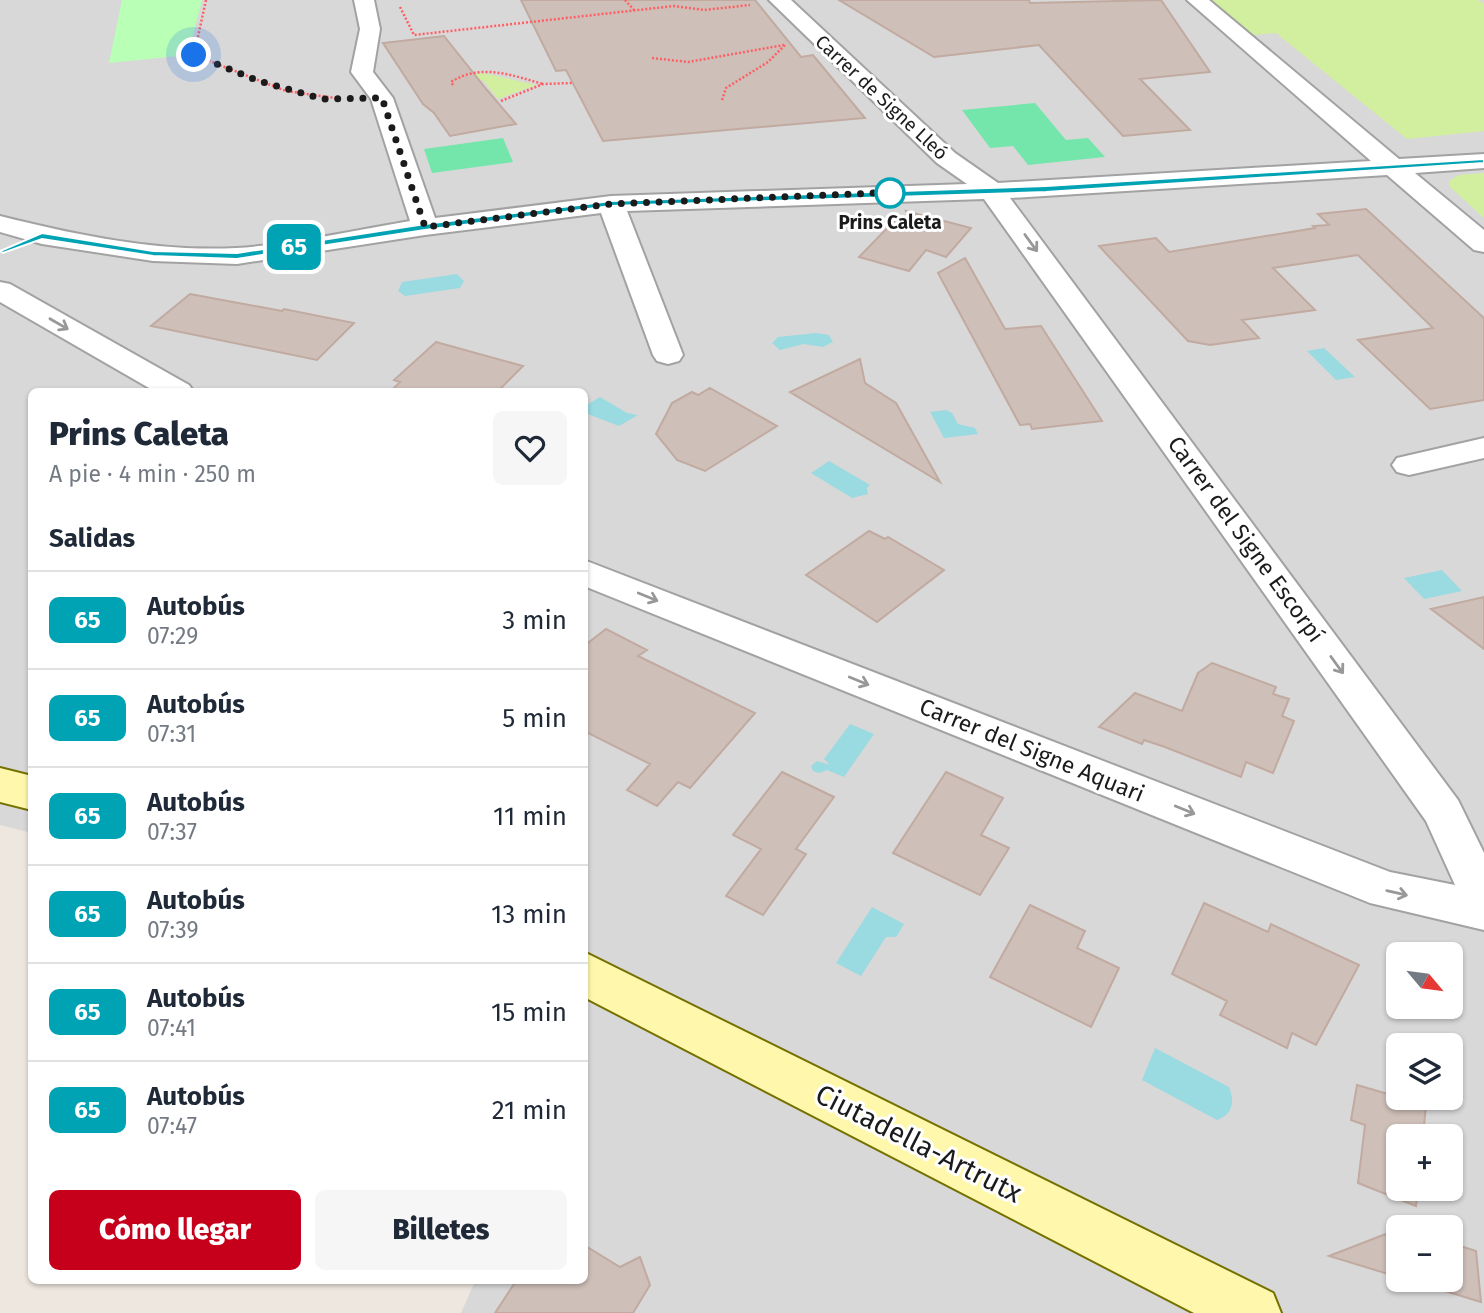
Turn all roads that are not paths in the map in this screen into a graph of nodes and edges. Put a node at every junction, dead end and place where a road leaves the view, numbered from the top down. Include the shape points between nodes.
1 (364, 0) edge
2 (779, 0) edge
3 (1197, 0) edge
4 (1484, 161) edge
5 (1394, 168) junction
6 (990, 189) junction
7 (611, 204) junction
8 (0, 224) edge
9 (425, 227) junction
10 (42, 236) junction
11 (1484, 244) edge
12 (0, 251) edge
13 (0, 290) edge
14 (668, 355) dead end
15 (171, 388) edge
16 (1484, 447) edge
17 (1409, 465) dead end
18 (588, 574) edge
19 (0, 785) edge
20 (28, 792) edge
21 (1484, 900) edge
22 (1484, 911) edge
23 (588, 974) edge
24 (1252, 1313) edge

1 - 9 street via 370,29 362,72 382,98
2 - 6 street, Carrer de Signe Lleó via 946,158
3 - 5 street
4 - 5 street
5 - 6 street
5 - 11 street
6 - 7 street
6 -> 21 street, Carrer del Signe Escorpí via 1443,812
7 - 9 street
7 - 14 street
8 - 10 street
9 - 10 street via 237,256 153,253
10 - 12 street
13 -> 15 street
16 - 17 street
18 -> 22 street, Carrer del Signe Aquari via 1386,890
19 - 20 main road
23 - 24 main road, Ciutadella-Artrutx

